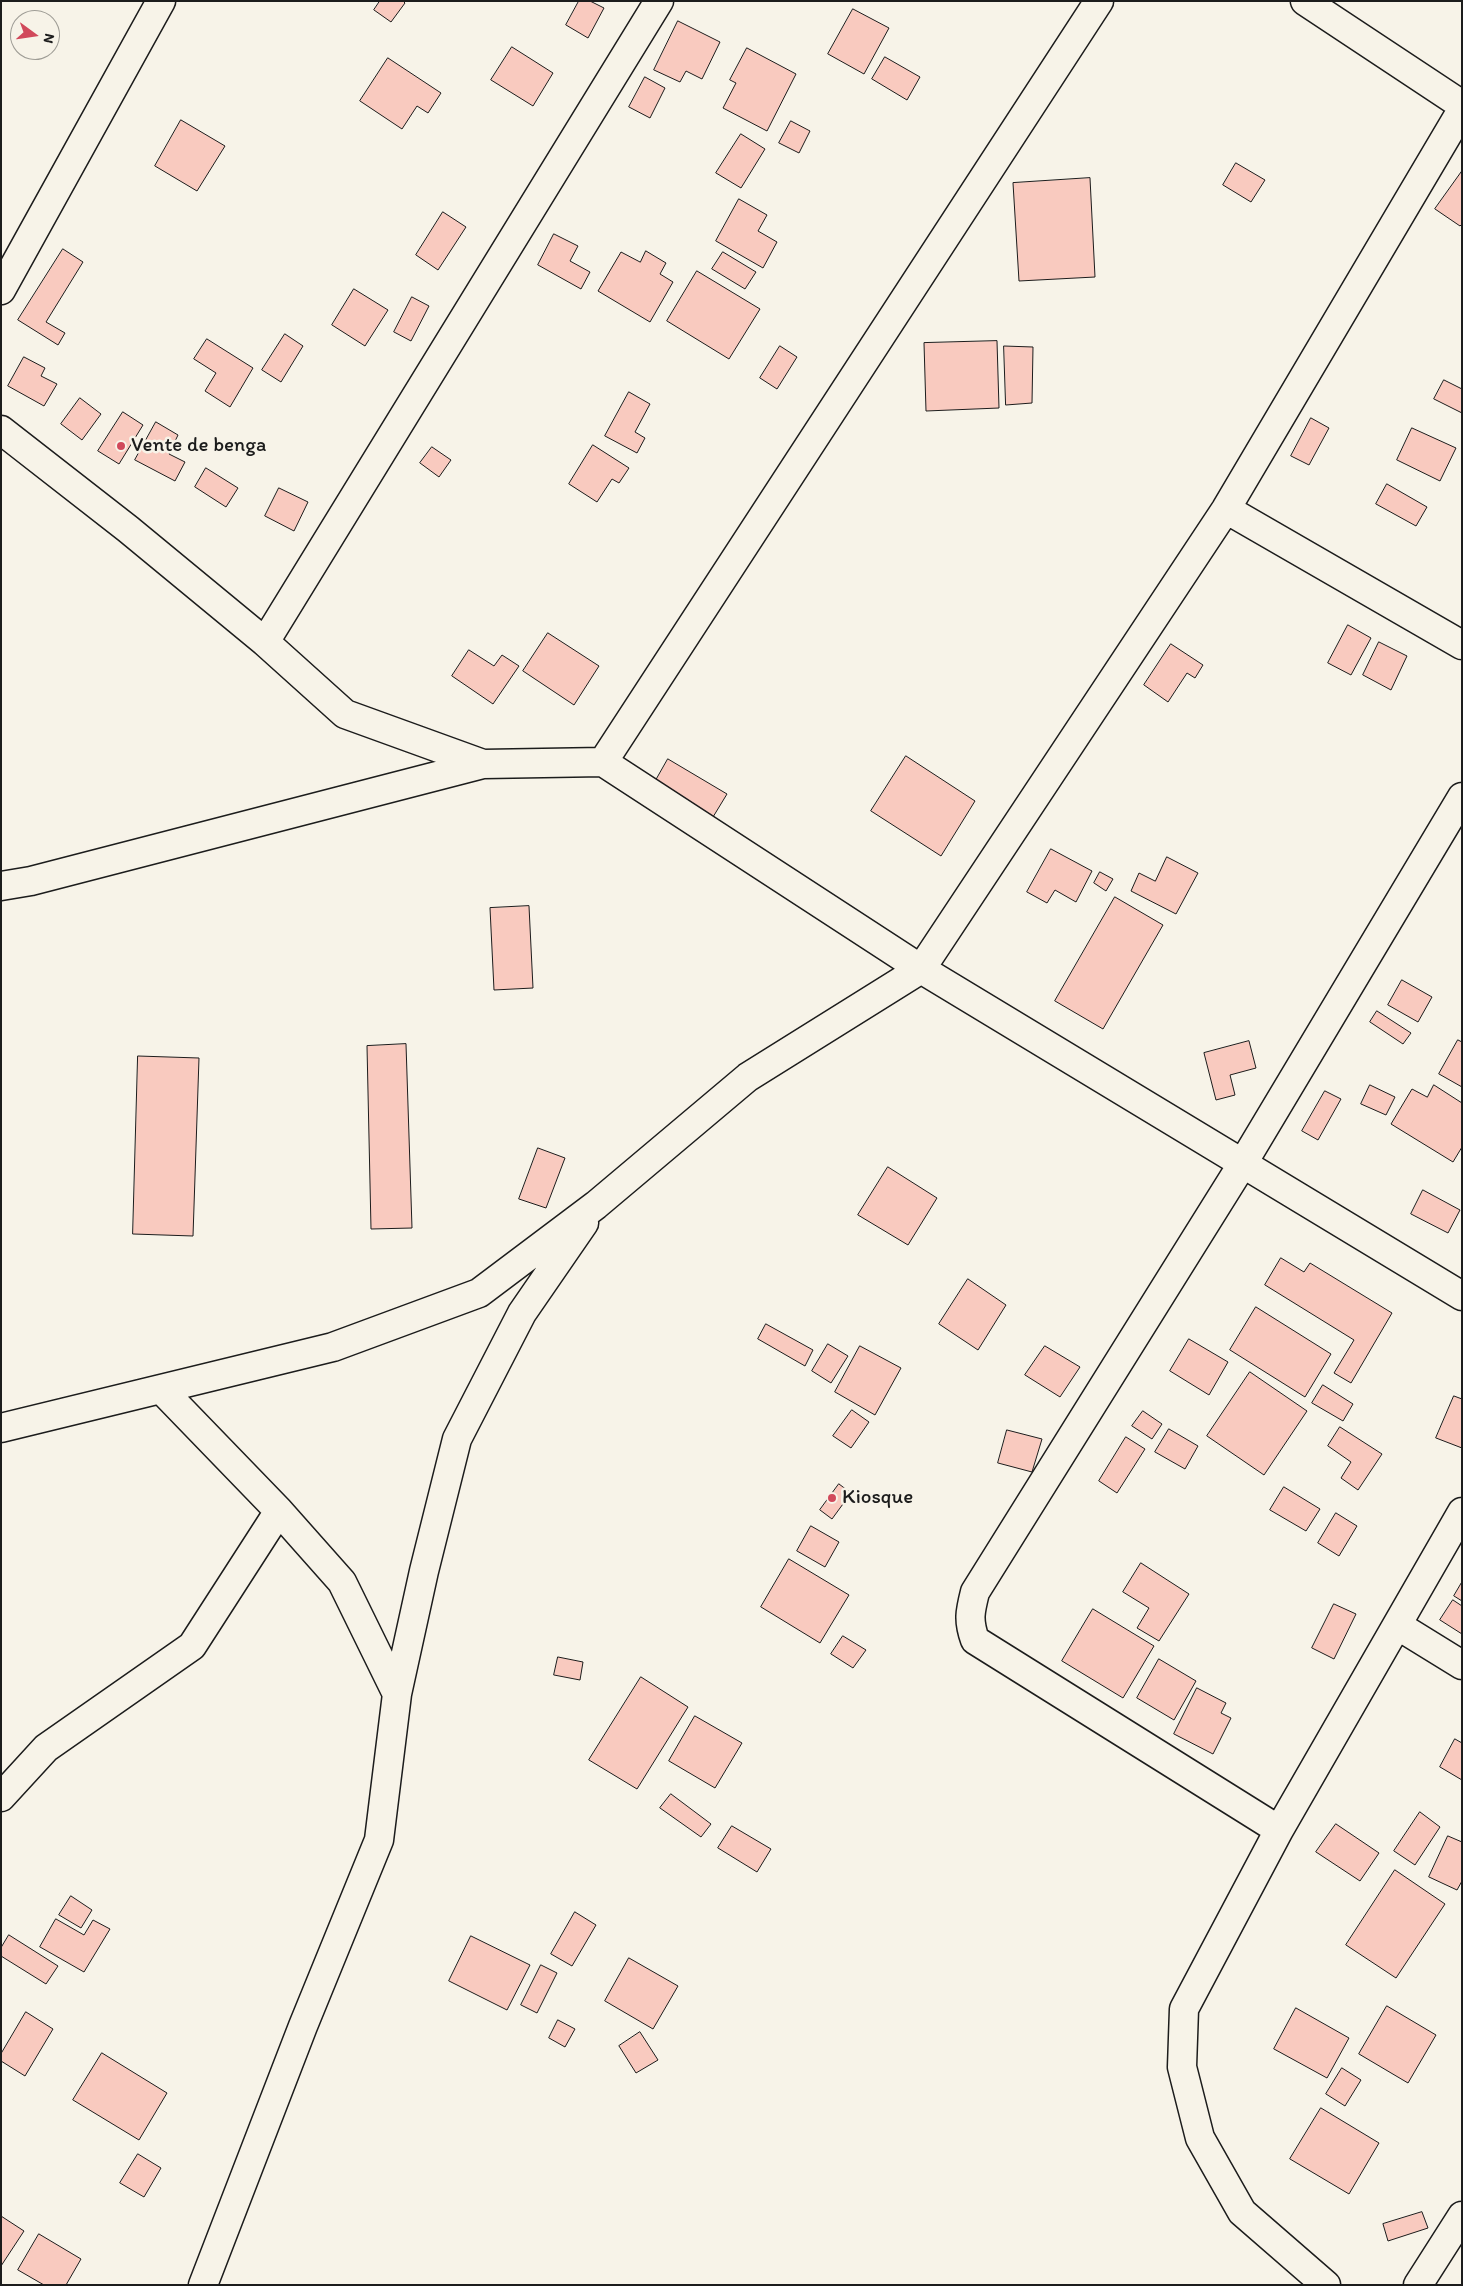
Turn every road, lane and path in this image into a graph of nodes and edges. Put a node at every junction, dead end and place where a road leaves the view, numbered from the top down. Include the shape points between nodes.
1 (160, 1) edge
2 (659, 1) edge
3 (1099, 1) edge
4 (1305, 1) edge
5 (1462, 106) edge
6 (1462, 110) edge
7 (1, 290) edge
8 (1, 430) edge
9 (1226, 510) junction
10 (265, 642) junction
11 (1462, 645) edge
12 (603, 762) junction
13 (483, 764) junction
14 (1462, 797) edge
15 (1, 886) edge
16 (921, 968) junction
17 (1243, 1163) junction
18 (596, 1205) junction
19 (1462, 1296) edge
20 (161, 1389) junction
21 (1, 1428) edge
22 (279, 1511) junction
23 (1462, 1512) edge
24 (1397, 1625) junction
25 (1462, 1665) edge
26 (397, 1694) junction
27 (1, 1798) edge
28 (1279, 1830) junction
29 (1462, 2216) edge
30 (202, 2285) edge
31 (1326, 2285) edge
32 (1418, 2285) edge

1 - 7 street
2 - 10 street
3 - 12 street
4 - 5 street
6 - 9 street
8 - 10 street
9 - 11 street
9 - 16 street
10 - 13 street via 345,714
12 - 13 street
12 - 16 street
13 - 15 street via 31,881
14 - 17 street
16 - 17 street
16 - 18 street via 748,1077
17 - 19 street
17 - 28 street via 975,1592 969,1624 975,1640
18 - 20 street via 479,1293 333,1347
18 - 26 street via 522,1313 457,1439
20 - 21 street
20 - 22 street
22 - 26 street via 342,1582
22 - 27 street via 192,1646 46,1748
23 - 24 street
24 - 25 street
24 - 28 street
26 - 30 street via 379,1840
28 - 31 street via 1184,2008 1182,2067 1200,2138 1242,2212
29 - 32 street

